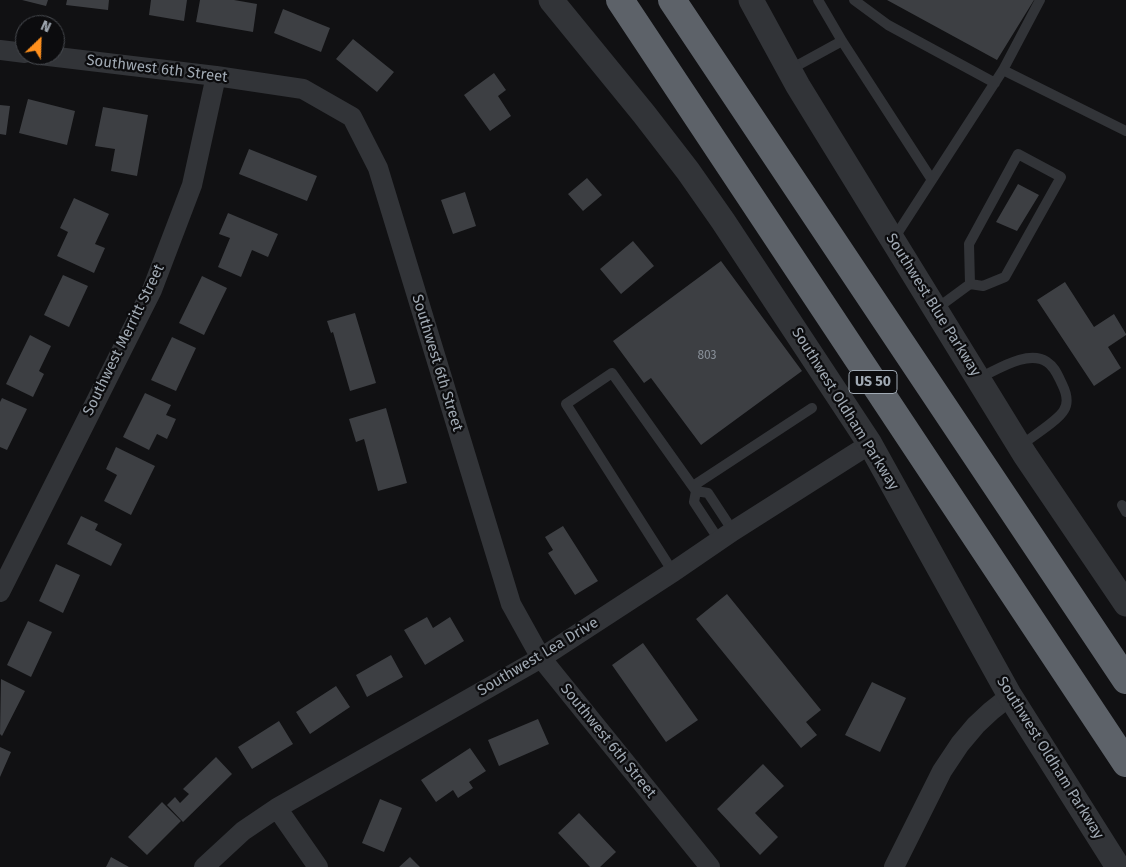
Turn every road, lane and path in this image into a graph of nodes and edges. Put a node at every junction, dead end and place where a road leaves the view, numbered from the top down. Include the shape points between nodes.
1 (551, 0) edge
2 (620, 0) edge
3 (672, 0) edge
4 (751, 0) edge
5 (818, 0) edge
6 (854, 0) edge
7 (1040, 0) edge
8 (842, 41) junction
9 (0, 50) edge
10 (15, 52) edge
11 (65, 58) edge
12 (789, 70) junction
13 (1003, 70) junction
14 (216, 76) junction
15 (995, 84) junction
16 (1126, 132) edge
17 (932, 180) junction
18 (893, 241) junction
19 (970, 284) junction
20 (936, 309) junction
21 (978, 378) junction
22 (812, 408) dead end
23 (870, 444) junction
24 (1020, 446) junction
25 (694, 488) junction
26 (726, 536) junction
27 (673, 572) junction
28 (0, 592) edge
29 (1126, 604) edge
30 (542, 658) junction
31 (1126, 680) edge
32 (1010, 696) junction
33 (1126, 763) edge
34 (277, 808) junction
35 (204, 867) edge
36 (318, 867) edge
37 (710, 867) edge
38 (894, 867) edge
39 (1118, 867) edge

1 - 23 street, Southwest Oldham Parkway via 688,171
2 - 33 highway, US 50
3 - 31 highway, US 50
4 - 12 street, Southwest Blue Parkway
5 - 8 lane
6 - 15 lane via 888,25
7 - 13 lane
8 - 12 lane
8 - 17 lane
9 - 10 street
11 - 14 street, Southwest 6th Street
12 - 18 street, Southwest Blue Parkway
13 - 15 lane
13 - 16 lane
14 - 28 street, Southwest Merritt Street via 192,185 152,290
14 - 30 street, Southwest 6th Street via 303,89 352,117 378,168 511,604
15 - 17 lane
17 - 18 lane
18 - 20 street, Southwest Blue Parkway
19 - 19 lane via 983,286 1005,277 1061,177 1018,154 969,244
19 - 20 lane
20 - 21 street, Southwest Blue Parkway
21 - 24 street, Southwest Blue Parkway
21 - 24 lane via 1020,359 1046,361 1054,368 1067,398 1064,412
22 - 25 lane
23 - 26 street, Southwest Lea Drive
23 - 32 street, Southwest Oldham Parkway
24 - 29 street, Southwest Blue Parkway
25 - 26 lane via 694,502
25 - 26 lane via 708,493
25 - 27 lane via 612,373 566,404
26 - 27 street, Southwest Lea Drive
27 - 30 street, Southwest Lea Drive
30 - 34 street, Southwest Lea Drive
30 - 37 street, Southwest 6th Street
32 - 38 street via 960,744 942,771
32 - 39 street, Southwest Oldham Parkway
34 - 35 street, Southwest Lea Drive via 243,831
34 - 36 street

